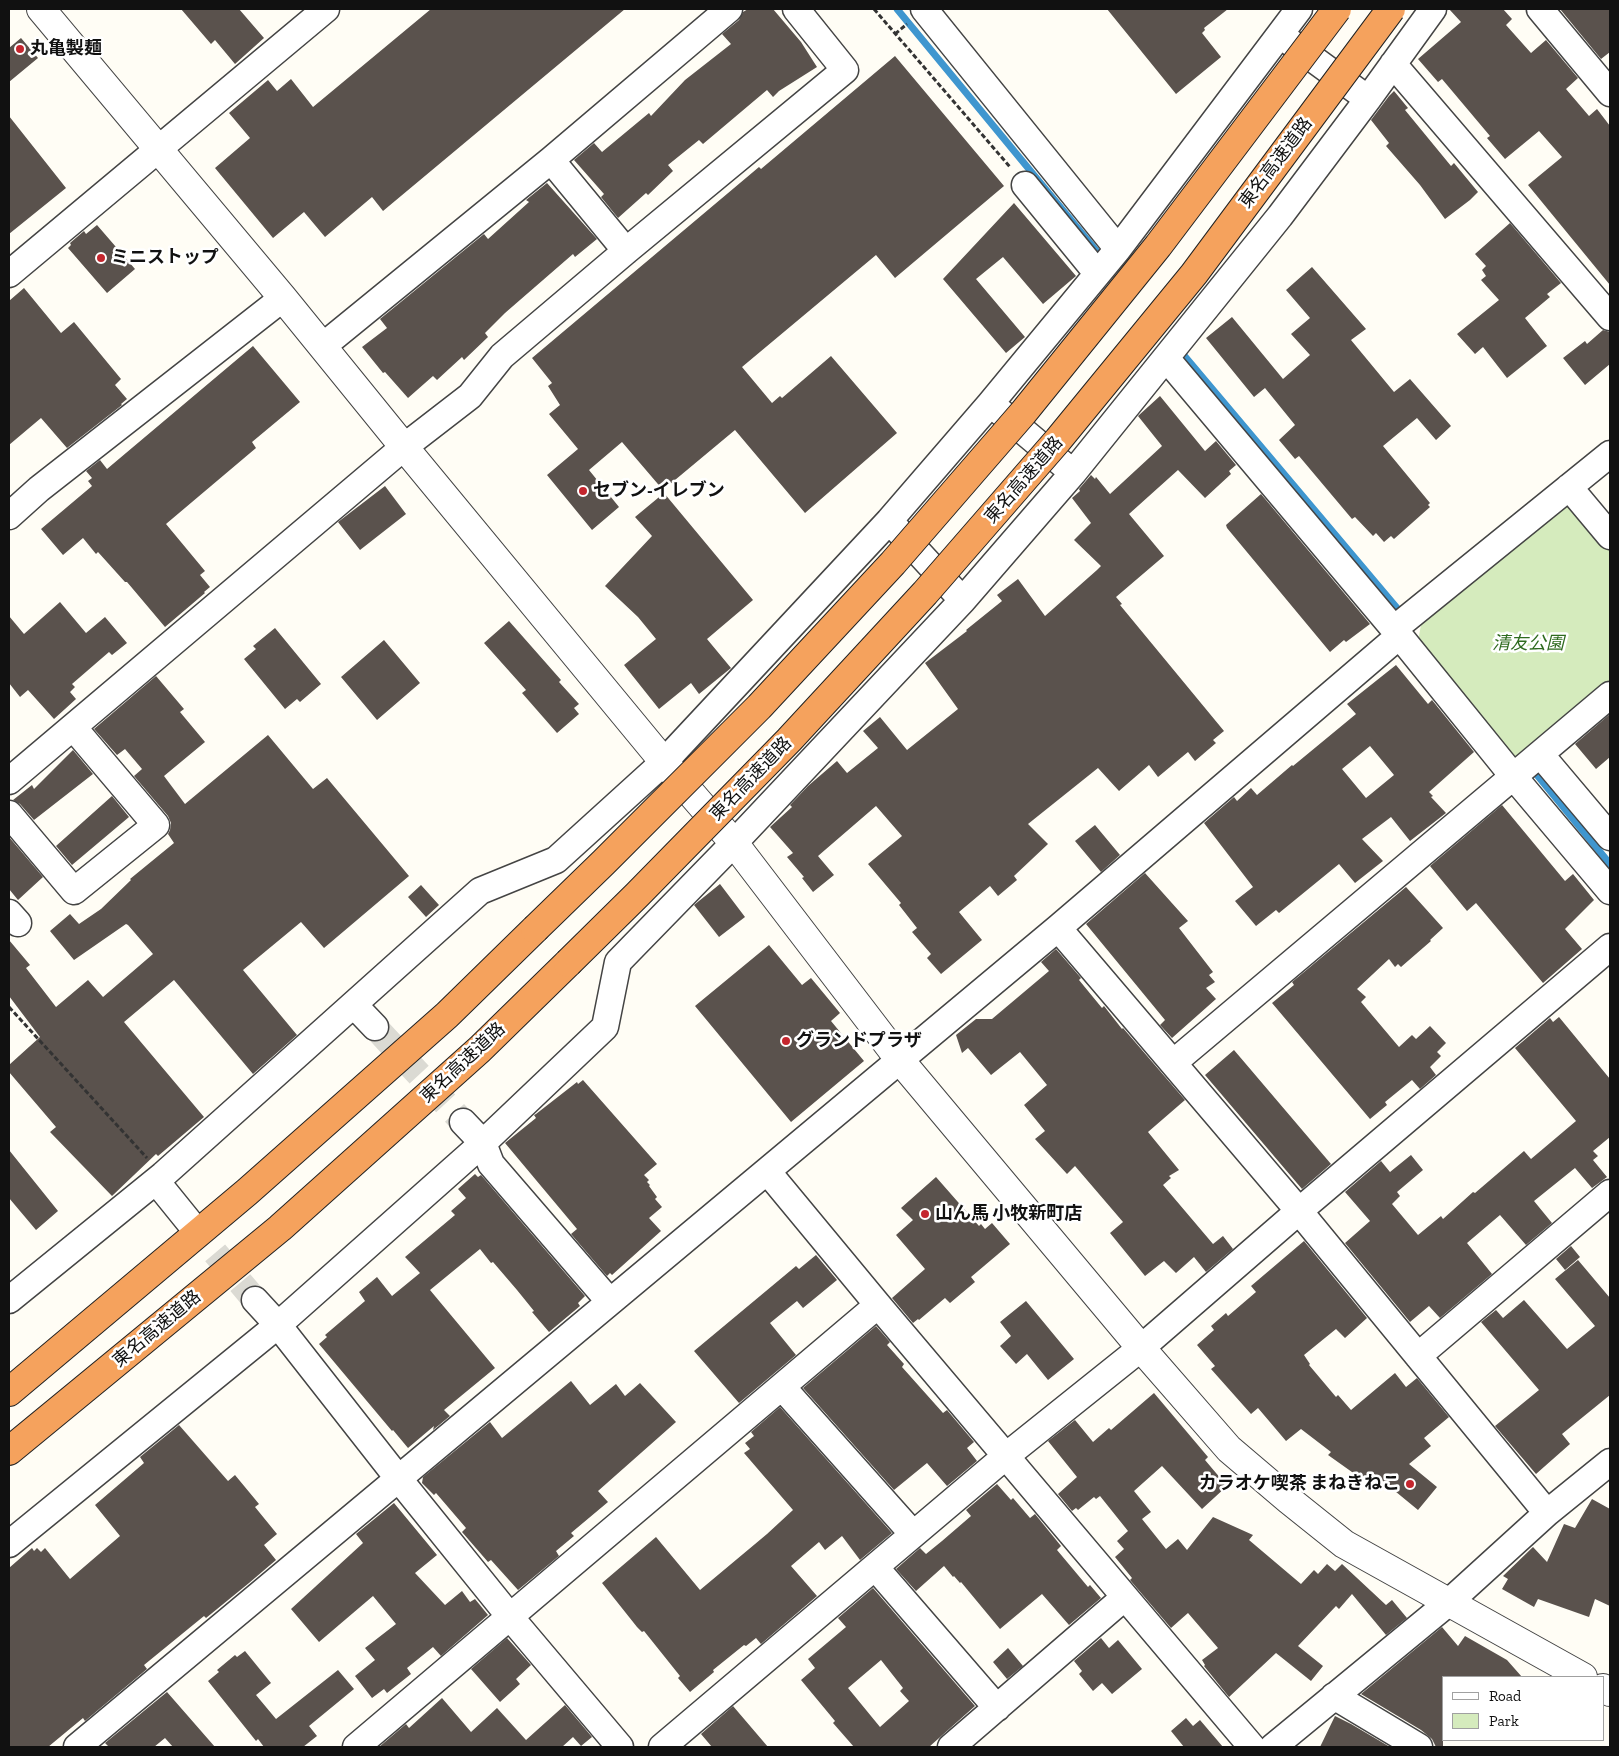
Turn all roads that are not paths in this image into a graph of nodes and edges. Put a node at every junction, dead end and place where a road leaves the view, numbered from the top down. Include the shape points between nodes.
1 (41, 9) edge
2 (326, 9) edge
3 (728, 9) edge
4 (796, 9) edge
5 (925, 9) edge
6 (1299, 9) edge
7 (1337, 9) edge
8 (1391, 9) edge
9 (1432, 9) edge
10 (1547, 11) edge
11 (1280, 34) junction
12 (1393, 64) junction
13 (1610, 93) edge
14 (1368, 99) junction
15 (158, 148) junction
16 (551, 160) junction
17 (1025, 185) road end
18 (1118, 249) junction
19 (626, 250) junction
20 (1097, 273) junction
21 (9, 274) edge
22 (283, 298) junction
23 (1610, 317) edge
24 (323, 346) junction
25 (1166, 358) junction
26 (990, 404) junction
27 (404, 447) junction
28 (1610, 454) edge
29 (1073, 472) junction
30 (1569, 487) junction
31 (9, 516) edge
32 (889, 521) junction
33 (1610, 536) edge
34 (963, 600) junction
35 (1397, 632) junction
36 (1610, 695) edge
37 (73, 727) junction
38 (1540, 754) junction
39 (664, 762) junction
40 (1513, 776) junction
41 (9, 781) edge
42 (9, 814) edge
43 (1610, 837) edge
44 (734, 843) junction
45 (1610, 891) edge
46 (1058, 928) junction
47 (1610, 947) edge
48 (354, 1005) junction
49 (375, 1027) tunnel mouth
50 (899, 1059) junction
51 (1173, 1063) junction
52 (463, 1122) tunnel mouth
53 (483, 1143) junction
54 (767, 1171) junction
55 (159, 1178) junction
56 (1610, 1193) edge
57 (1299, 1211) junction
58 (190, 1223) tunnel mouth
59 (9, 1300) edge
60 (255, 1300) tunnel mouth
61 (610, 1302) junction
62 (878, 1305) junction
63 (278, 1324) junction
64 (1141, 1348) junction
65 (1418, 1356) junction
66 (782, 1387) junction
67 (9, 1392) edge
68 (9, 1451) edge
69 (1006, 1456) junction
70 (1610, 1462) edge
71 (398, 1478) junction
72 (1547, 1513) junction
73 (913, 1534) junction
74 (9, 1544) edge
75 (875, 1567) junction
76 (1125, 1597) junction
77 (1448, 1603) junction
78 (511, 1618) junction
79 (1581, 1676) edge
80 (1334, 1696) junction
81 (997, 1708) junction
82 (77, 1747) edge
83 (356, 1747) edge
84 (620, 1747) edge
85 (662, 1747) edge
86 (951, 1747) edge
87 (1252, 1747) edge
88 (1272, 1747) edge
89 (1419, 1747) edge

1 - 15 street
2 - 15 street
3 - 16 street
4 - 19 street via 845,70
5 - 18 street
6 - 11 street
7 - 67 highway, bridge via 1158,246 1024,413 900,555 759,707 447,1015 247,1192
8 - 68 highway, 東名高速道路, bridge via 1194,274 1058,440 925,594 796,732 480,1049 280,1228
9 - 12 street
10 - 13 street
11 - 14 street
11 - 18 street
12 - 14 street
12 - 23 street
14 - 25 street via 1280,216
15 - 21 street
15 - 22 street
16 - 19 street
16 - 24 street
17 - 20 street
18 - 20 street
19 - 27 street via 502,356 470,396
20 - 26 street
22 - 24 street
22 - 31 street
24 - 27 street
25 - 29 street
25 - 35 street
26 - 29 street
26 - 32 street
27 - 37 street
27 - 39 street
28 - 30 street
29 - 34 street
30 - 33 street
30 - 35 street
32 - 34 street
32 - 39 street
34 - 44 street
35 - 40 street
35 - 46 street
36 - 38 street
37 - 41 street
37 - 42 street via 156,825 74,891
38 - 40 street
38 - 43 street
39 - 44 street
39 - 48 street via 556,860 480,892
40 - 45 street
40 - 51 street
44 - 50 street
44 - 53 street via 618,962 605,1027
46 - 50 street
46 - 51 street
47 - 57 street
48 - 49 street
48 - 55 street
50 - 54 street
50 - 64 street
51 - 57 street
52 - 53 street
53 - 61 street via 491,1164
53 - 63 street
54 - 61 street
54 - 62 street
55 - 58 street
55 - 59 street
56 - 65 street
57 - 64 street
57 - 65 street
60 - 63 street
61 - 71 street
62 - 66 street
62 - 69 street
63 - 71 street
63 - 74 street
64 - 69 street
64 - 77 street via 1229,1449 1289,1500 1344,1544
65 - 72 street
66 - 73 street
66 - 78 street
69 - 73 street
69 - 76 street
70 - 72 street
71 - 78 street
71 - 82 street
72 - 77 street
73 - 75 street
75 - 81 street
75 - 85 street
76 - 81 street
76 - 87 street
77 - 79 street
77 - 80 street
78 - 83 street
78 - 84 street
80 - 88 street
80 - 89 street
81 - 86 street

